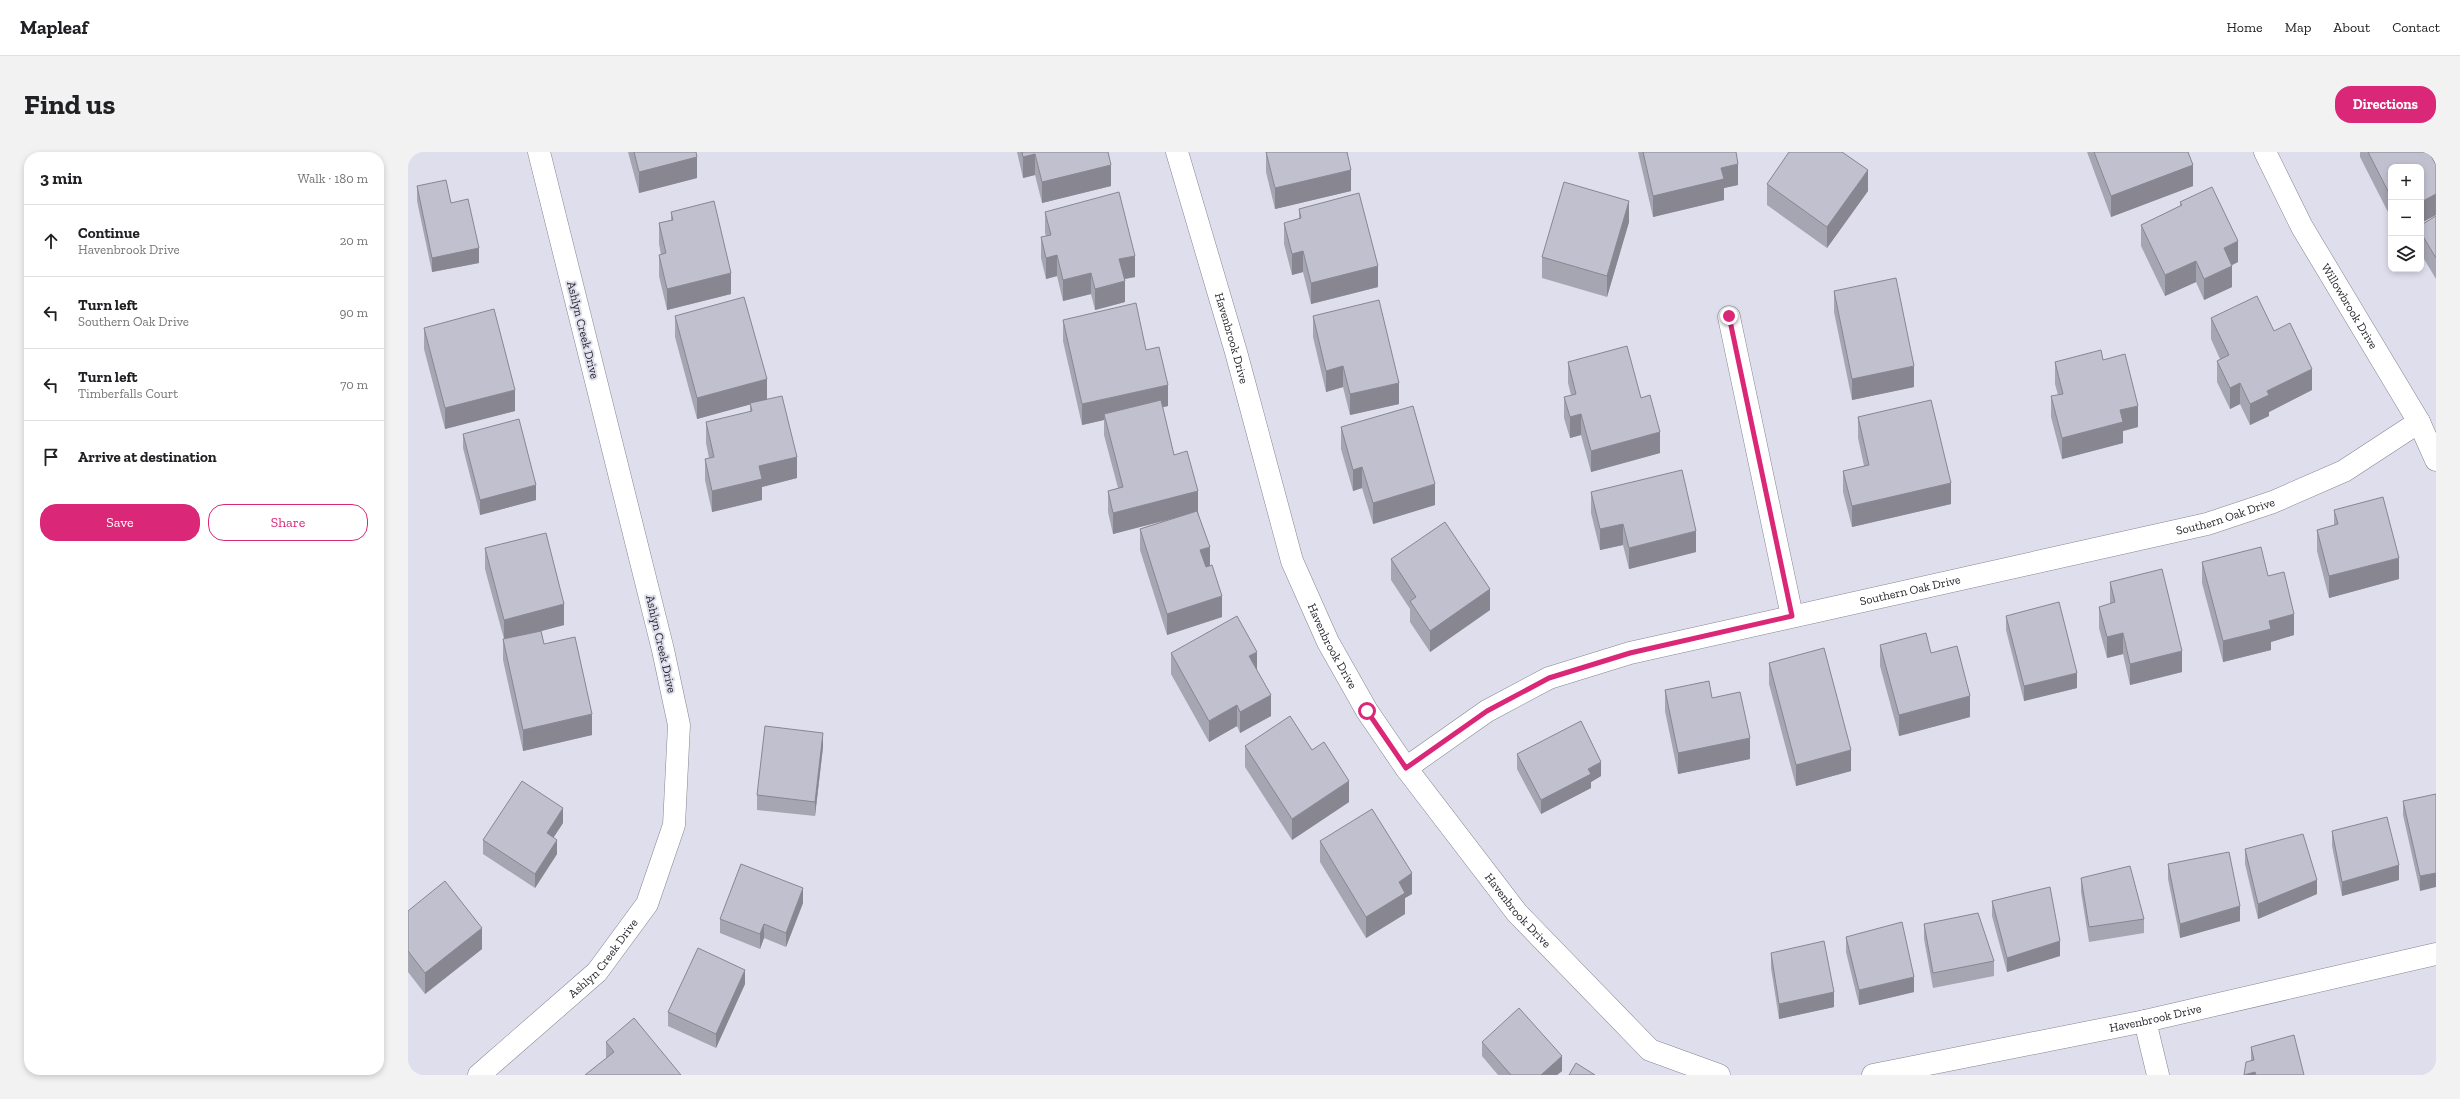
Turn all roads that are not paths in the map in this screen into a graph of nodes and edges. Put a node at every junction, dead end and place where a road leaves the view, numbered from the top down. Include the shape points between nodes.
1 (539, 152) edge
2 (1177, 152) edge
3 (2265, 152) edge
4 (1729, 316) dead end
5 (2420, 422) junction
6 (2436, 460) edge
7 (1792, 616) junction
8 (1406, 768) junction
9 (2436, 954) edge
10 (2145, 1021) junction
11 (479, 1075) edge
12 (1719, 1075) edge
13 (1873, 1075) edge
14 (2158, 1075) edge

1 - 11 street, Ashlyn Creek Drive via 664,650 679,725 674,825 646,904 597,972
2 - 8 street, Havenbrook Drive via 1236,352 1292,561 1328,642 1367,711
3 - 5 street, Willowbrook Drive via 2302,226
4 - 7 street
5 - 6 street, Willowbrook Drive
5 - 7 street, Southern Oak Drive via 2344,471 2273,502 2207,524
7 - 8 street, Southern Oak Drive via 1630,653 1549,678 1487,711
8 - 12 street, Havenbrook Drive via 1517,914 1650,1050
9 - 10 street, Havenbrook Drive
10 - 13 street, Havenbrook Drive
10 - 14 street

